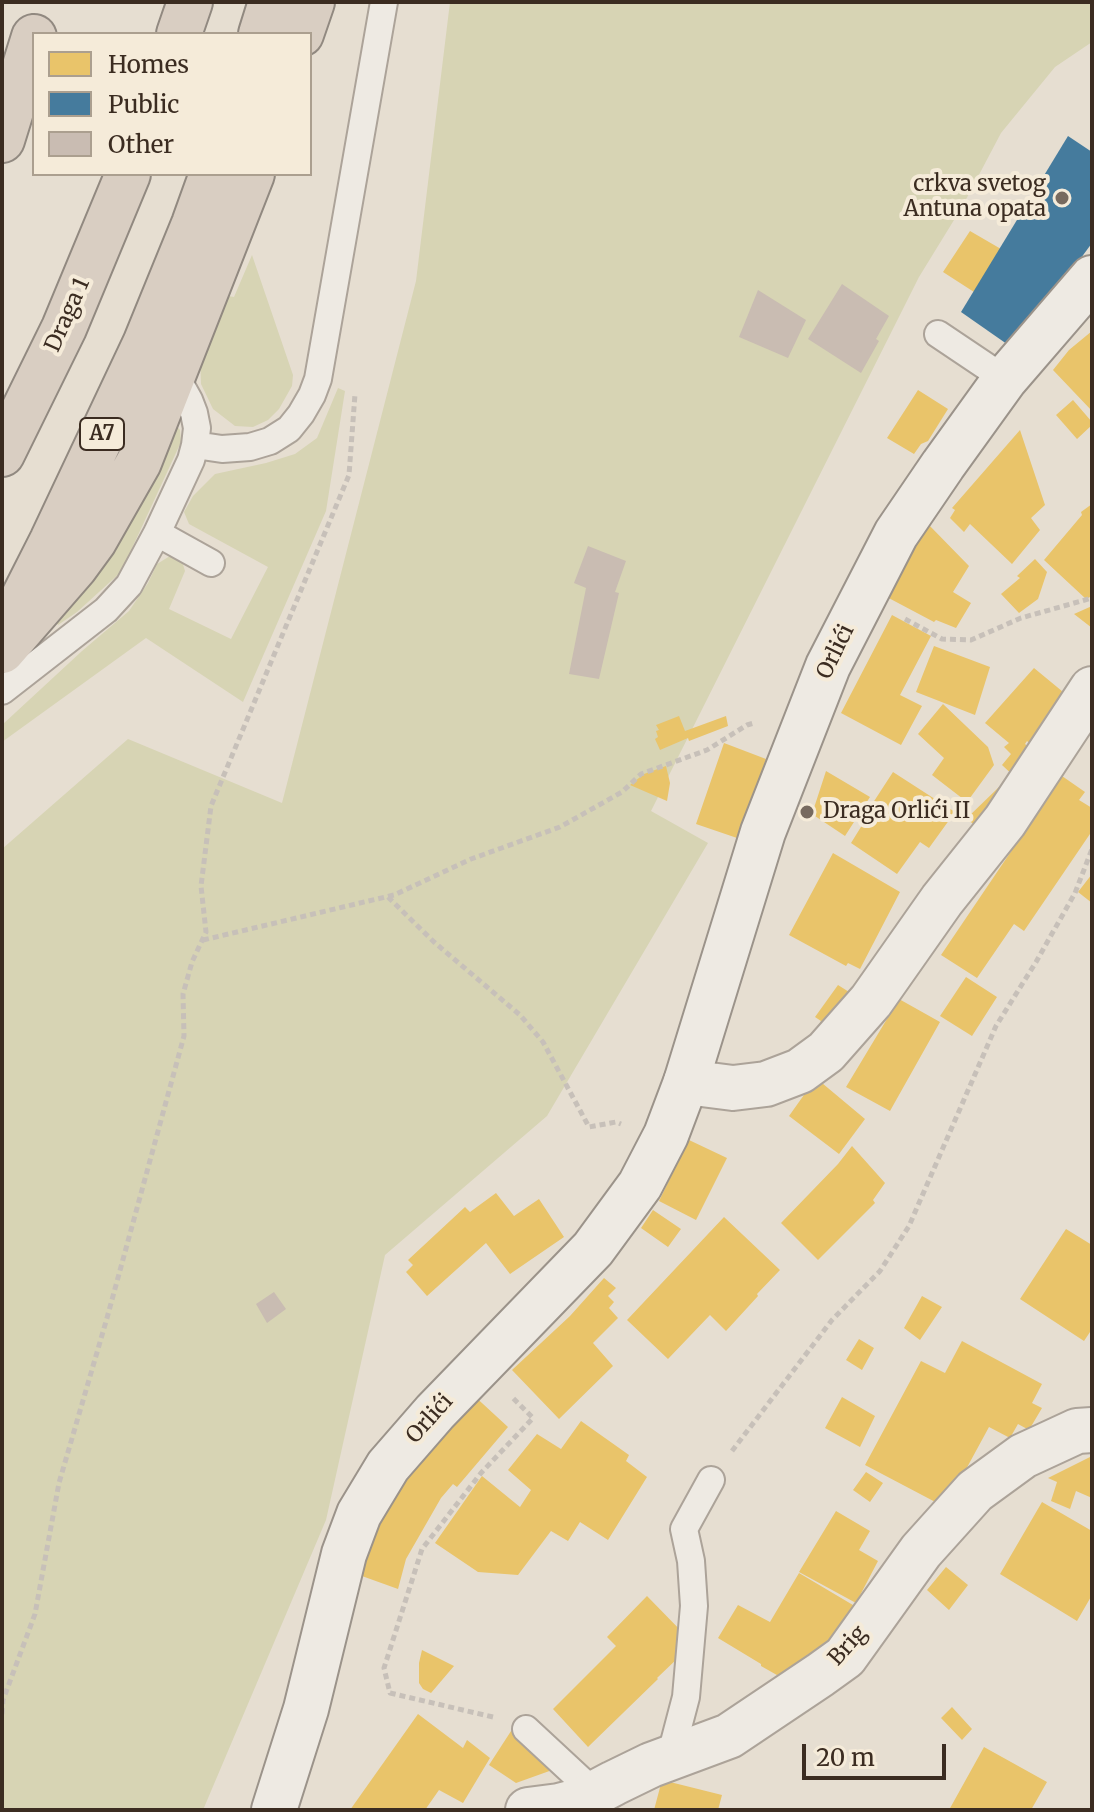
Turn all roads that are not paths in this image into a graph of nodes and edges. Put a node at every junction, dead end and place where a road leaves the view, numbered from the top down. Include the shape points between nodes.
1 (45, 2) edge
2 (190, 2) edge
3 (271, 2) edge
4 (312, 2) edge
5 (384, 2) edge
6 (35, 32) edge
7 (180, 32) edge
8 (262, 32) edge
9 (302, 32) edge
10 (32, 42) edge
11 (2, 140) edge
12 (127, 176) edge
13 (212, 176) edge
14 (251, 176) edge
15 (212, 228) junction
16 (1092, 278) edge
17 (938, 334) dead end
18 (174, 373) junction
19 (1005, 379) junction
20 (195, 445) junction
21 (2, 454) edge
22 (157, 533) junction
23 (211, 563) dead end
24 (2, 640) edge
25 (2, 651) edge
26 (1092, 689) edge
27 (2, 691) edge
28 (686, 1082) junction
29 (1092, 1430) edge
30 (711, 1480) road end
31 (526, 1729) road end
32 (670, 1758) junction
33 (562, 1805) edge
34 (274, 1810) edge

1 - 6 highway
2 - 7 highway
3 - 8 highway
4 - 9 highway
5 - 20 lane via 312,395 289,429 270,441 222,449
10 - 11 highway
12 - 21 highway, Draga 1 via 64,328
13 - 15 highway, A7
14 - 15 highway
15 - 18 highway
15 - 24 highway, A7 via 145,344
16 - 19 street, Orlići
17 - 19 lane
18 - 20 lane via 194,413
18 - 25 highway via 139,462 94,541
19 - 28 street, Orlići via 896,534 828,666 763,832
20 - 22 lane
22 - 23 lane
22 - 27 lane via 129,585 106,610
26 - 28 street via 1005,821 871,1001 826,1052 800,1071 766,1084 733,1088
28 - 34 street, Orlići via 640,1185 603,1236 435,1412 388,1466 359,1514
29 - 32 street, Brig via 1077,1431 1023,1456 975,1491 921,1551 845,1657 729,1736
30 - 32 lane via 684,1529 694,1606 686,1697
31 - 33 lane
32 - 33 street, Brig

